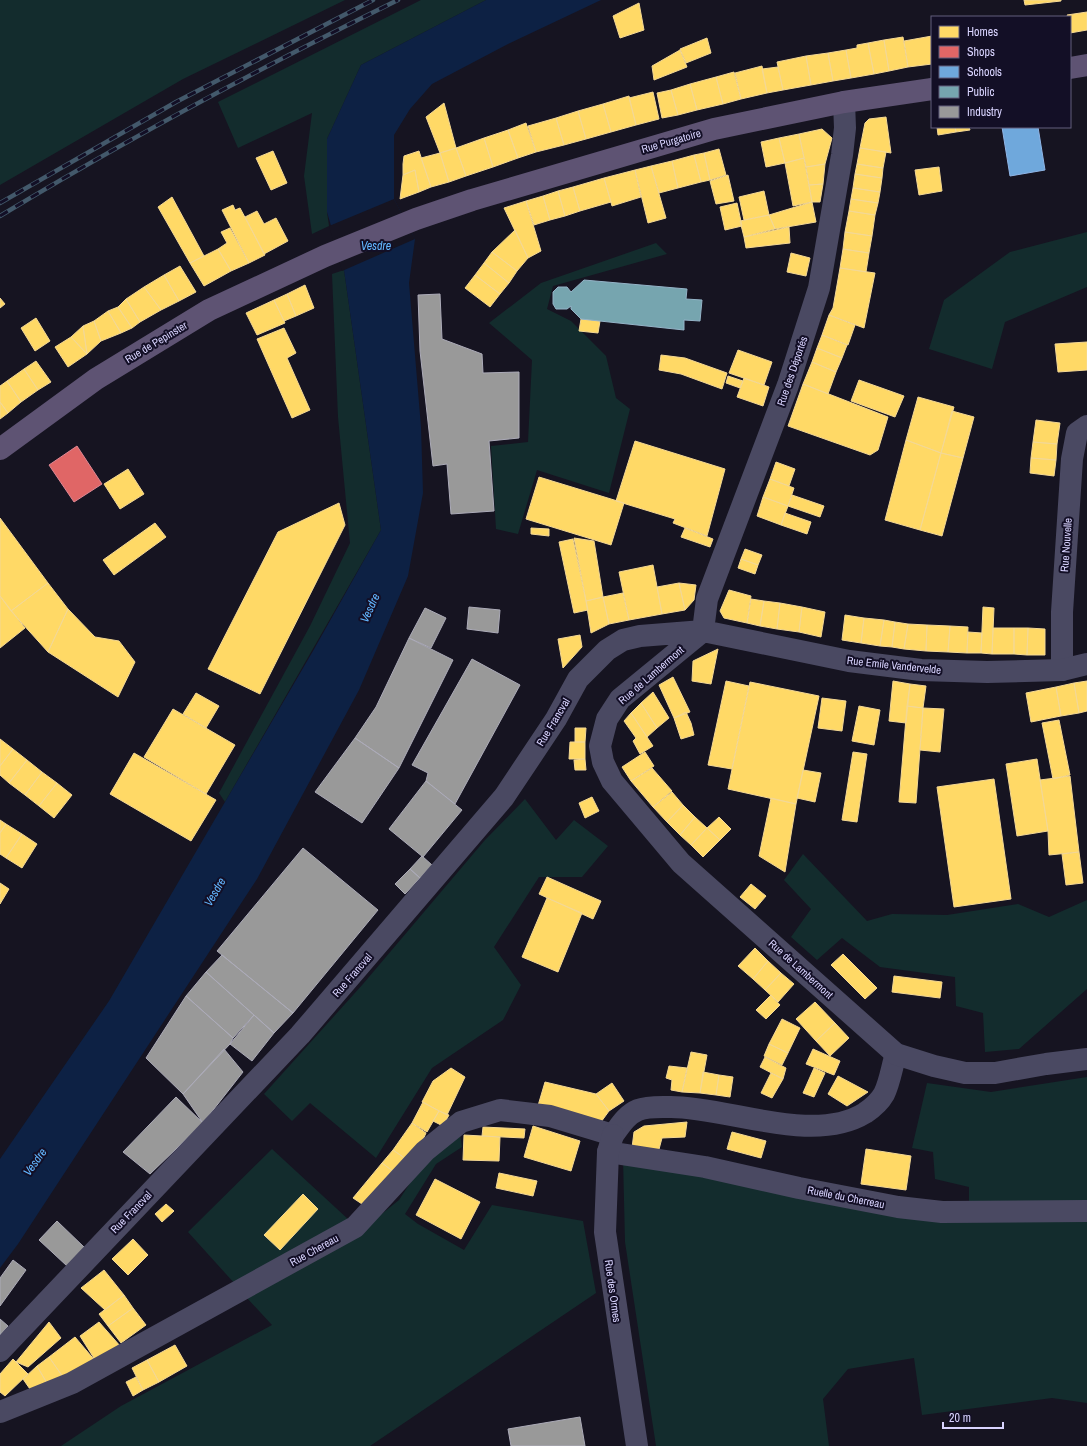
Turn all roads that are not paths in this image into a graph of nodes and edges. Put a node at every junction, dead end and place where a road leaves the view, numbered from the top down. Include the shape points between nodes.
1 (1087, 65) edge
2 (1071, 68) edge
3 (931, 89) edge
4 (844, 102) junction
5 (325, 256) joint
6 (1087, 426) edge
7 (0, 449) edge
8 (703, 631) junction
9 (1087, 664) edge
10 (1062, 670) junction
11 (896, 1054) junction
12 (1087, 1059) edge
13 (610, 1144) junction
14 (1087, 1211) edge
15 (0, 1350) edge
16 (0, 1412) edge
17 (636, 1446) edge

1 - 2 main road
3 - 4 main road, Rue Purgatoire
4 - 5 main road, Rue Purgatoire via 714,129 487,196 416,220
4 - 8 street, Rue des Déportés via 842,154 819,288 788,386 707,599
5 - 7 main road, Rue de Pepinster via 209,310 96,379
6 - 10 street, Rue Nouvelle via 1077,433 1072,458 1062,612
8 - 10 street, Rue Emile Vandervelde via 849,661 921,670
8 - 11 street, Rue de Lambermont via 620,699 607,719 600,746 603,762 612,781 681,863
8 - 15 street, Rue Francval via 640,636 623,640 607,650 578,679 556,719 504,798 300,1035
9 - 10 street, Rue Emile Vandervelde
11 - 12 street via 965,1073 995,1073
11 - 13 street via 884,1095 870,1110 852,1120 831,1124 799,1125 684,1107 656,1107 638,1110 625,1119
13 - 14 street, Ruelle du Cherreau via 807,1190 898,1207 942,1212
13 - 16 street, Rue Chereau via 550,1116 500,1110 461,1122 425,1151 355,1227 72,1383
13 - 17 street, Rue des Ormes via 605,1232

